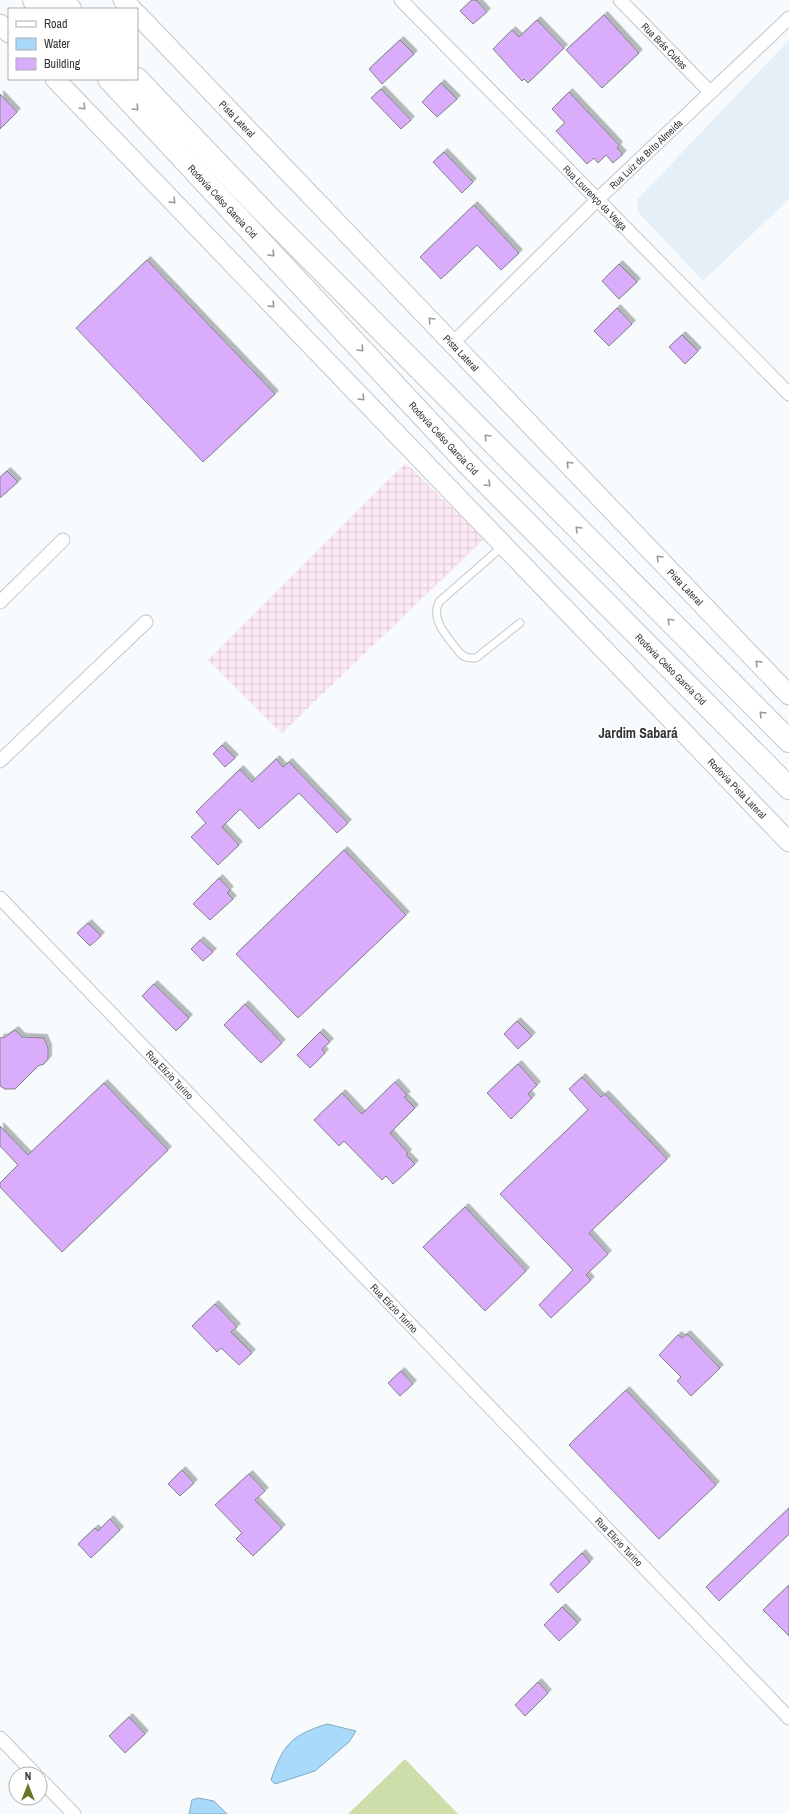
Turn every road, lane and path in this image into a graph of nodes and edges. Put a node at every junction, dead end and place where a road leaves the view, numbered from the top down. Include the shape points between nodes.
1 (34, 0) edge
2 (61, 0) edge
3 (123, 0) edge
4 (401, 0) edge
5 (620, 0) edge
6 (42, 8) edge
7 (69, 8) edge
8 (131, 8) edge
9 (138, 15) edge
10 (789, 18) edge
11 (0, 24) edge
12 (8, 32) edge
13 (56, 80) edge
14 (110, 80) edge
15 (138, 80) edge
16 (710, 92) junction
17 (597, 200) junction
18 (453, 343) junction
19 (789, 394) edge
20 (63, 540) dead end
21 (504, 545) junction
22 (0, 602) edge
23 (146, 622) dead end
24 (520, 623) dead end
25 (787, 693) edge
26 (789, 741) edge
27 (0, 761) edge
28 (789, 788) edge
29 (789, 842) edge
30 (0, 898) edge
31 (789, 1718) edge
32 (0, 1738) edge
33 (27, 1766) edge
34 (48, 1787) edge
35 (74, 1814) edge

1 - 6 highway
2 - 7 highway
3 - 8 street
4 - 17 street, Rua Lourenço da Veiga
5 - 16 street, Rua Brás Cubas
18 -> 9 street, Pista Lateral
10 - 16 street, Rua Luiz de Brito Almeida
11 - 12 street
13 -> 21 street
14 -> 28 highway, Rodovia Celso Garcia Cid via 466,462
26 -> 15 highway via 265,213
16 - 17 street, Rua Luiz de Brito Almeida
17 - 18 street, Rua Luiz de Brito Almeida
17 - 19 street, Rua Lourenço da Veiga
25 -> 18 street, Pista Lateral
20 - 22 street
21 - 24 lane via 439,602 436,614 438,623 459,652 469,658 476,658
21 - 29 street, Rodovia Pista Lateral
23 - 27 street
30 - 31 street, Rua Elizio Turino
32 - 33 street
34 - 35 street

